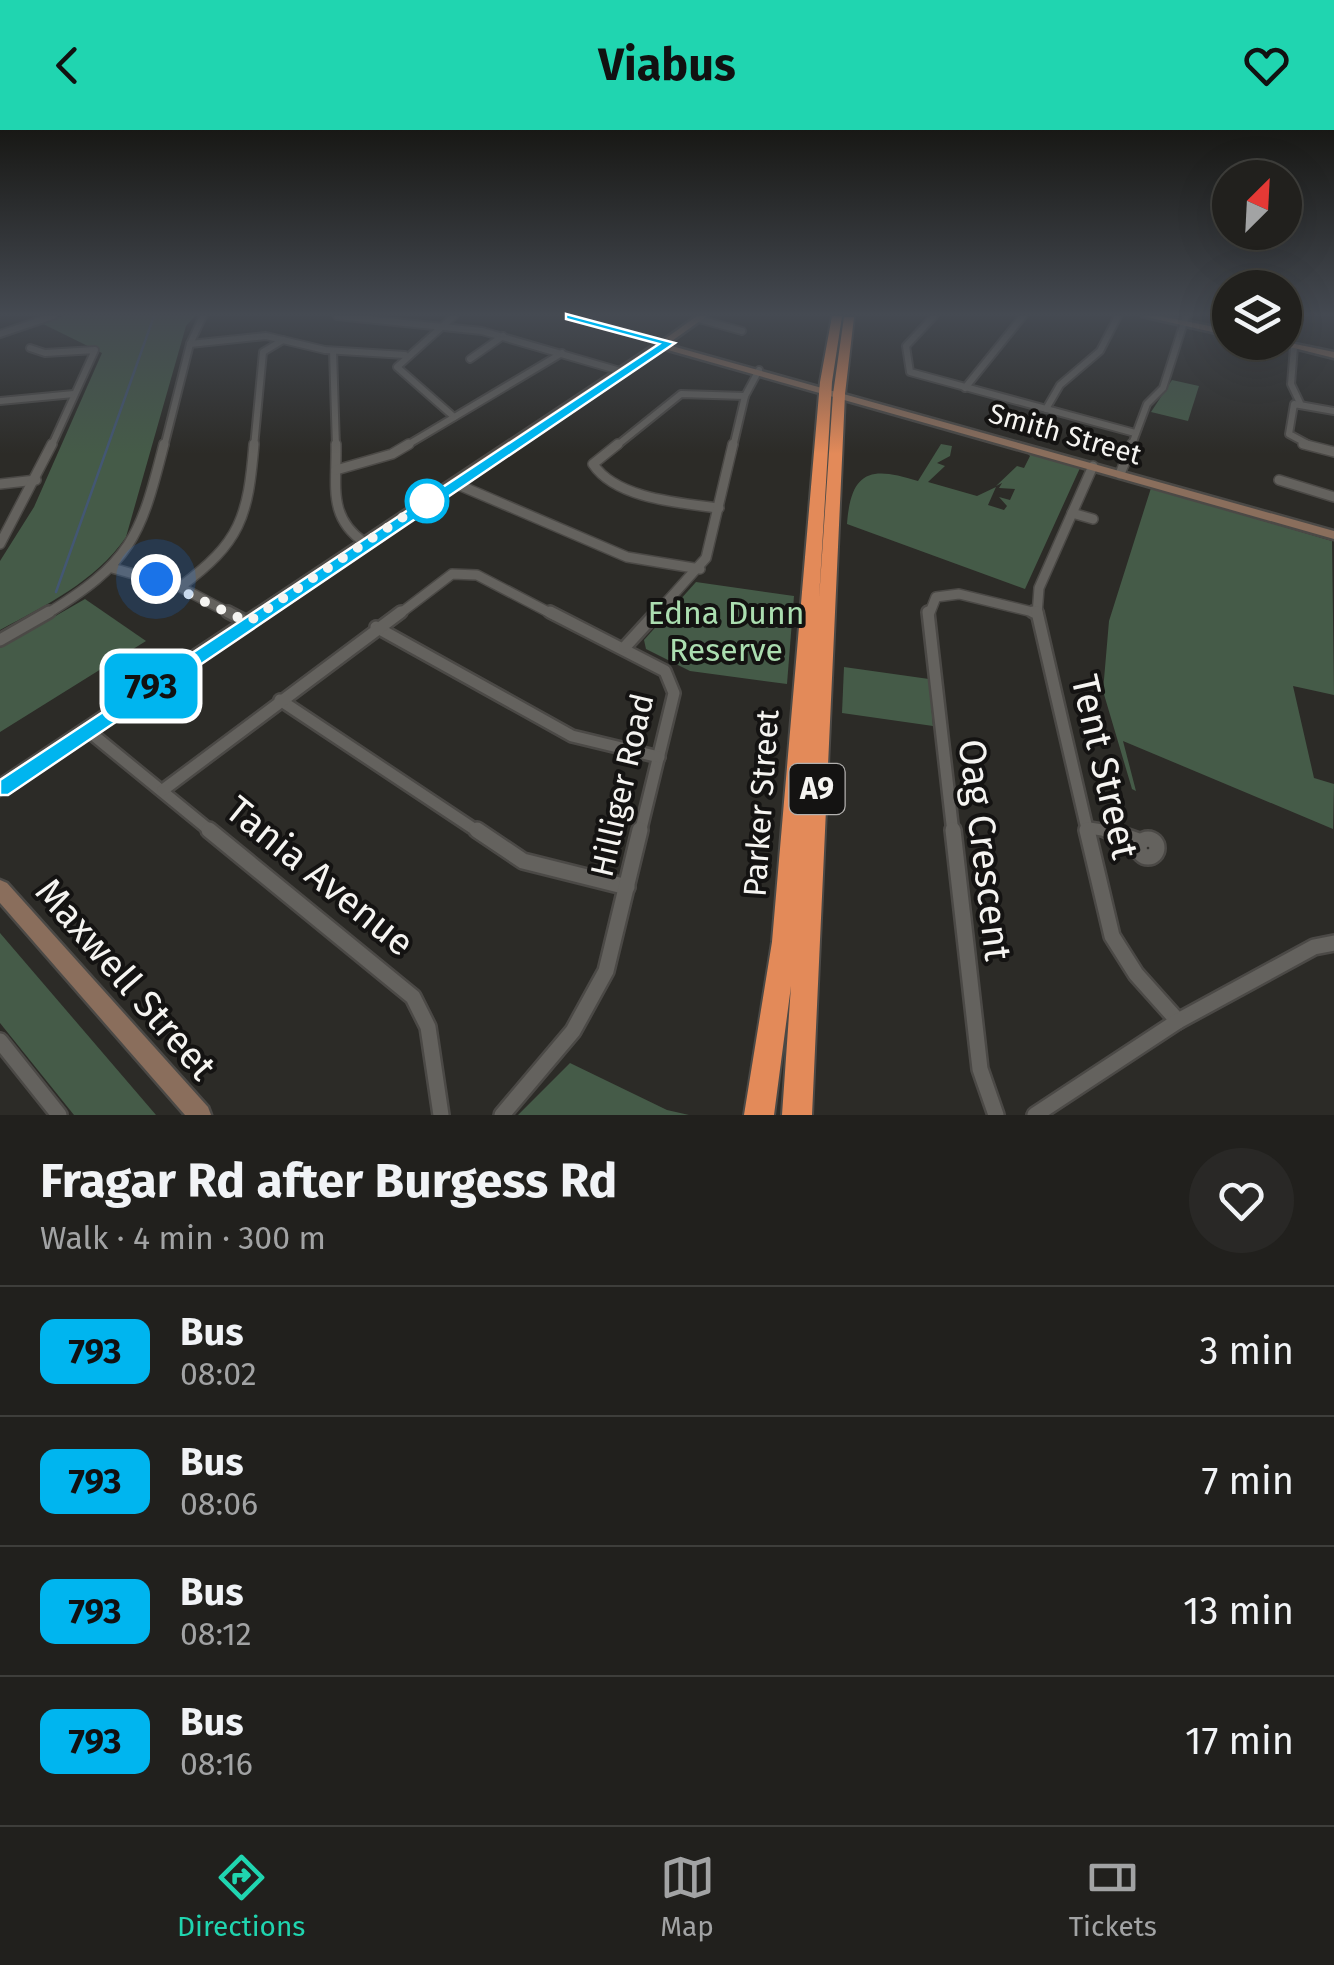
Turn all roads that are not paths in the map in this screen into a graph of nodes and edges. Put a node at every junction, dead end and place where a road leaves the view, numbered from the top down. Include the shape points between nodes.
1 (88, 362) edge
2 (185, 362) edge
3 (263, 362) edge
4 (333, 362) edge
5 (402, 362) edge
6 (547, 362) edge
7 (591, 362) edge
8 (634, 362) edge
9 (730, 362) edge
10 (834, 362) edge
11 (839, 362) edge
12 (906, 362) edge
13 (985, 362) edge
14 (1087, 362) edge
15 (1171, 362) edge
16 (1291, 362) edge
17 (759, 370) junction
18 (620, 371) junction
19 (964, 388) junction
20 (832, 392) junction
21 (74, 394) junction
22 (745, 396) junction
23 (0, 402) edge
24 (1300, 403) junction
25 (1046, 409) junction
26 (1334, 410) edge
27 (454, 418) junction
28 (1135, 433) junction
29 (1334, 452) edge
30 (1093, 466) junction
31 (336, 470) junction
32 (1120, 474) junction
33 (36, 480) junction
34 (1279, 480) dead end
35 (454, 483) junction
36 (0, 484) edge
37 (1334, 497) edge
38 (718, 508) junction
39 (1072, 513) junction
40 (1093, 519) dead end
41 (1334, 535) edge
42 (365, 542) junction
43 (0, 544) edge
44 (112, 568) junction
45 (700, 569) junction
46 (180, 588) junction
47 (1037, 614) junction
48 (248, 622) junction
49 (376, 626) junction
50 (0, 640) edge
51 (624, 647) junction
52 (280, 700) junction
53 (86, 730) junction
54 (659, 757) junction
55 (0, 788) edge
56 (163, 790) junction
57 (1089, 828) junction
58 (1138, 840) dead end
59 (627, 887) junction
60 (0, 889) edge
61 (1334, 938) edge
62 (1178, 1021) junction
63 (0, 1041) edge
64 (58, 1115) edge
65 (200, 1115) edge
66 (441, 1115) edge
67 (502, 1115) edge
68 (759, 1115) edge
69 (796, 1115) edge
70 (996, 1115) edge
71 (1035, 1115) edge

1 - 21 street
2 - 44 street via 144,523
3 - 46 street via 242,525
4 - 31 street
5 - 27 street via 398,370
6 - 27 street
7 - 18 street
8 - 18 street
9 - 17 street, Smith Street
10 - 20 highway, Parker Street / A9
11 - 20 highway, Parker Street / A9
12 - 19 street via 906,368
13 - 19 street
14 - 25 street via 1060,384
15 - 28 street
16 - 24 street
17 - 20 street, Smith Street
17 - 22 street
18 - 35 street
19 - 25 street
20 - 30 street, Smith Street
20 - 68 highway, Parker Street / A9 via 785,942
20 - 69 highway, Parker Street / A9
21 - 23 street
21 - 33 street
22 - 38 street
22 - 38 street via 681,394 593,464 598,474 659,498
24 - 26 street
24 - 29 street via 1292,406 1290,437
25 - 28 street
27 - 31 street via 387,457
28 - 32 street
30 - 32 street, Smith Street
30 - 39 street, Tent Street
31 - 42 street via 338,520
32 - 41 street, Smith Street
33 - 36 street
33 - 43 street
34 - 37 street
35 - 42 street
35 - 45 street via 626,557
38 - 45 street
39 - 40 street
39 - 47 street, Tent Street via 1039,588
42 - 48 street
44 - 46 street
44 - 50 street
45 - 51 street
46 - 48 street
47 - 57 street, Tent Street
47 - 70 street, Oag Crescent via 934,590 928,610 980,1069
48 - 53 street
49 - 51 street, Hilliger Road via 442,578 468,572
49 - 52 street, Hilliger Road
49 - 54 street via 572,736
51 - 54 street, Hilliger Road via 660,666 672,682
52 - 56 street, Hilliger Road
52 - 59 street via 524,861
53 - 55 street
53 - 56 street, Tania Avenue
54 - 59 street, Hilliger Road
56 - 66 street, Tania Avenue via 413,997 434,1042
57 - 58 street
57 - 62 street, Tent Street via 1112,936
59 - 67 street, Hilliger Road via 596,994
60 - 65 street, Maxwell Street
61 - 62 street
62 - 71 street
63 - 64 street

